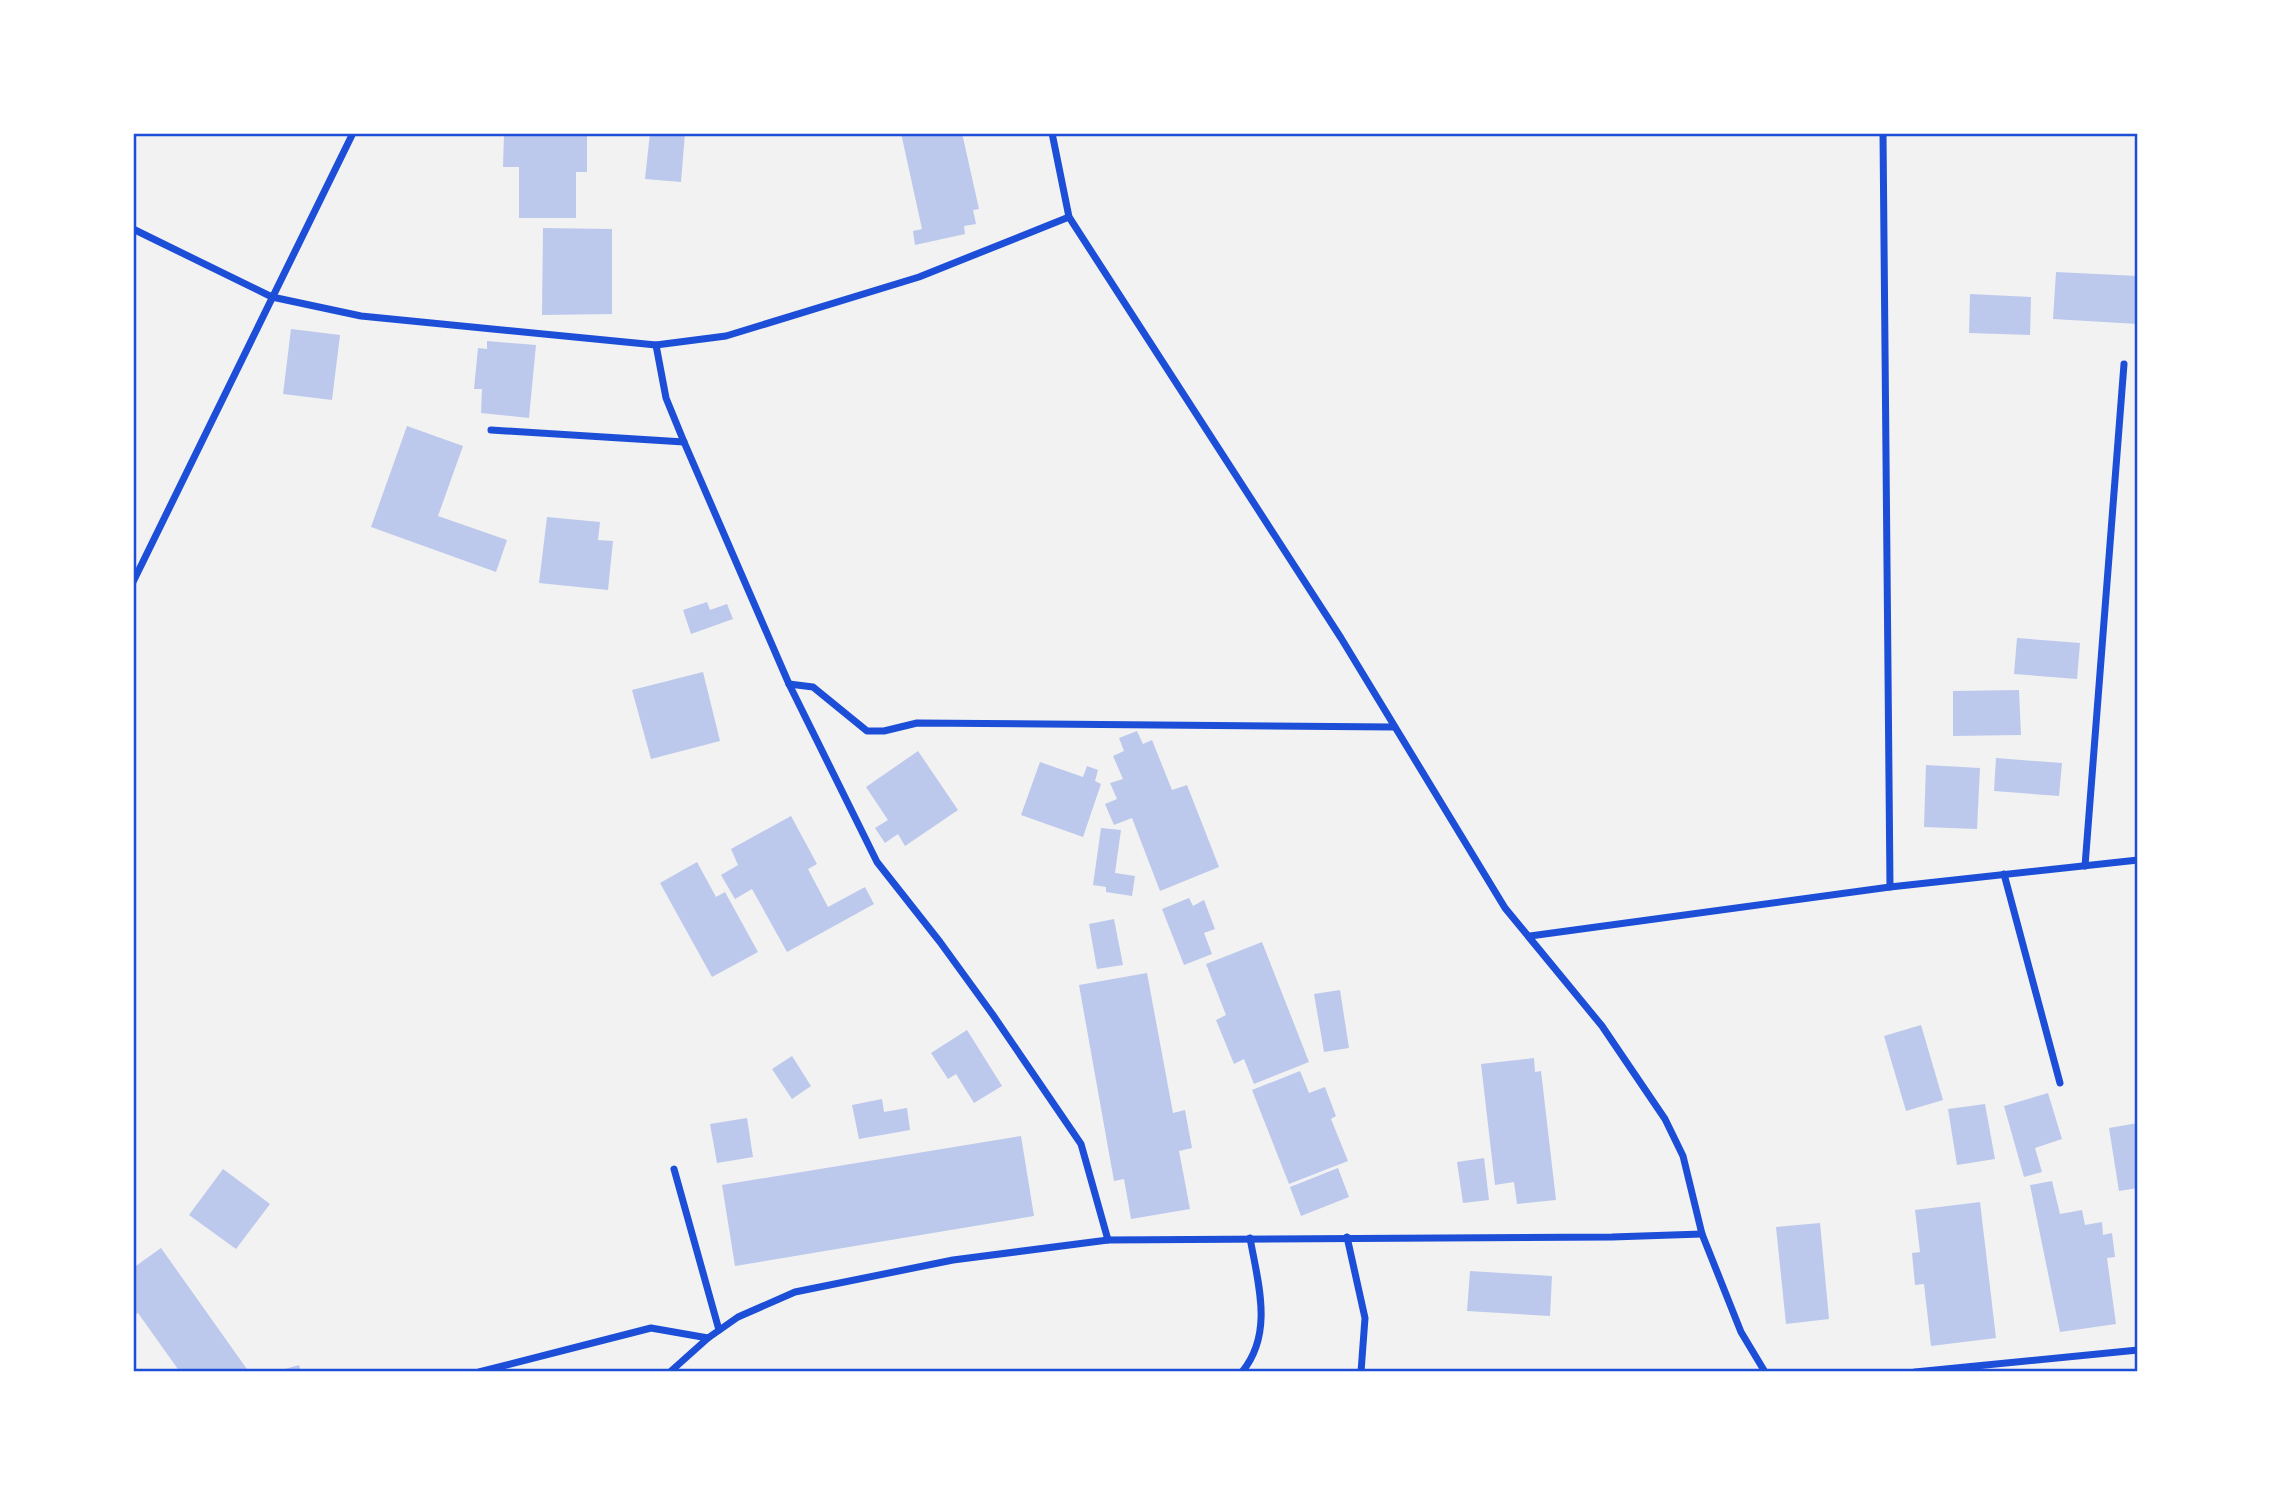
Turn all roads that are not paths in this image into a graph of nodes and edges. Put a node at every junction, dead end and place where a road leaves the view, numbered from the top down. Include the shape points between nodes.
1 (352, 133) edge
2 (1052, 133) edge
3 (1883, 133) edge
4 (1069, 217) junction
5 (133, 229) edge
6 (272, 297) junction
7 (656, 345) junction
8 (2124, 364) dead end
9 (491, 430) dead end
10 (684, 442) junction
11 (133, 582) edge
12 (789, 684) junction
13 (1393, 727) junction
14 (2138, 860) edge
15 (2085, 866) junction
16 (2004, 874) junction
17 (1891, 887) junction
18 (1530, 936) junction
19 (2060, 1083) dead end
20 (674, 1168) dead end
21 (1702, 1234) junction
22 (1347, 1237) junction
23 (1250, 1238) junction
24 (1108, 1240) junction
25 (719, 1330) junction
26 (708, 1338) junction
27 (2138, 1350) edge
28 (479, 1372) edge
29 (670, 1372) edge
30 (1242, 1372) edge
31 (1361, 1372) edge
32 (1765, 1372) edge
33 (1915, 1372) edge

1 - 6 street
2 - 4 street
3 - 17 street
4 - 7 street via 919,277 726,336
4 - 13 street via 1341,638
5 - 6 street
6 - 7 street via 361,316
6 - 11 street
7 - 10 street via 666,398
8 - 15 street
9 - 10 street
10 - 12 street
12 - 13 street via 813,687 867,731 917,723
12 - 24 street via 877,862 940,942 1081,1143
13 - 18 street via 1505,908
14 - 15 street
15 - 16 street
16 - 17 street
16 - 19 street
17 - 18 street
18 - 21 street via 1602,1026 1665,1119 1683,1156
20 - 25 street
21 - 22 street
21 - 32 street via 1741,1332
22 - 23 street
22 - 31 street via 1365,1318
23 - 24 street
23 - 30 street via 1263,1317 1257,1349
24 - 25 street via 953,1260 794,1292
25 - 26 street
26 - 28 street via 651,1328
26 - 29 street
27 - 33 street

